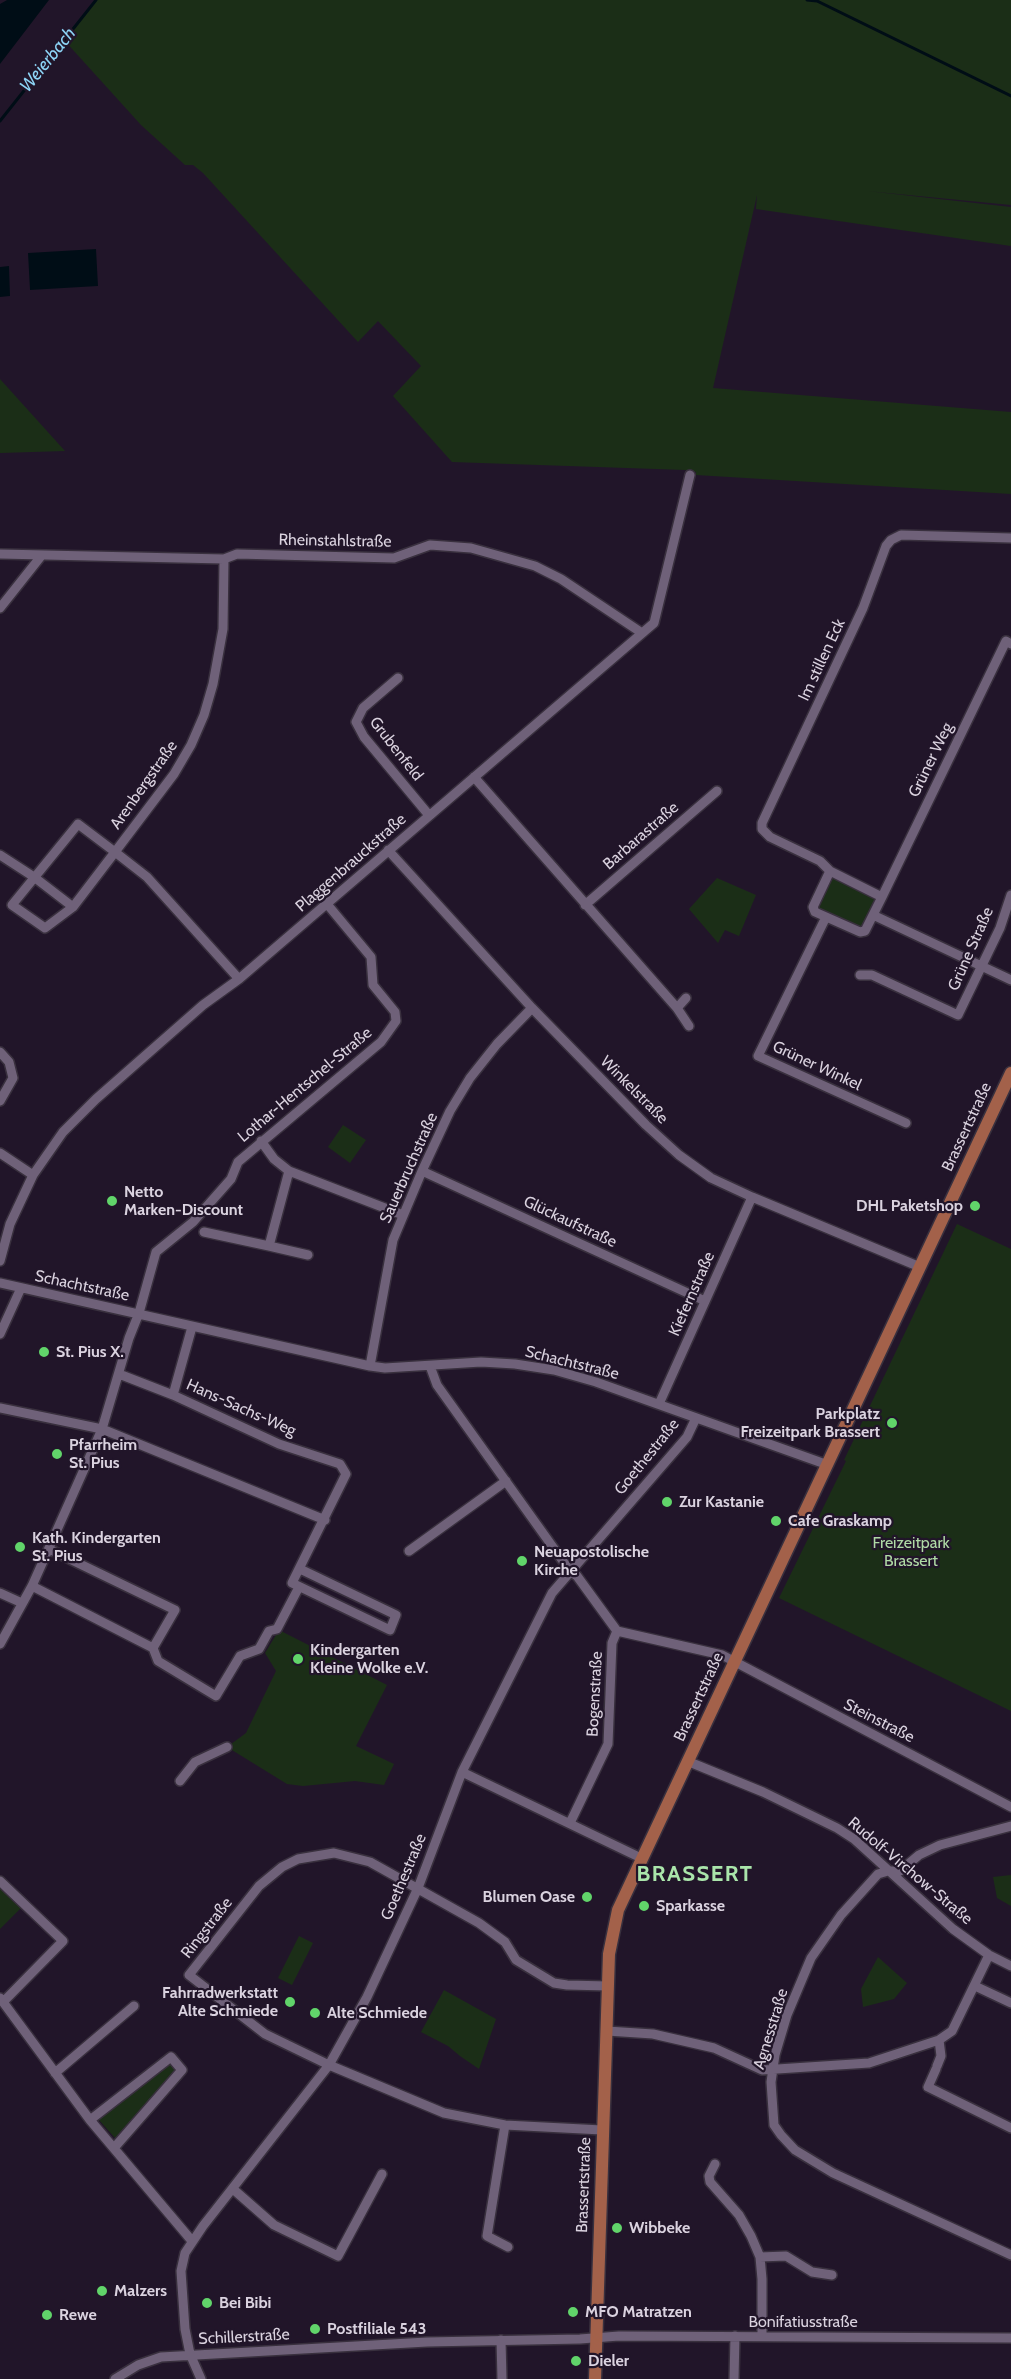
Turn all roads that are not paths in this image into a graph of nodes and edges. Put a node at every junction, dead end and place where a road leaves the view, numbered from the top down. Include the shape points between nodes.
1 (690, 475) dead end
2 (1011, 538) edge
3 (0, 554) edge
4 (42, 555) junction
5 (224, 559) junction
6 (0, 608) edge
7 (642, 633) junction
8 (1011, 644) edge
9 (398, 678) dead end
10 (474, 777) junction
11 (717, 790) dead end
12 (428, 814) junction
13 (387, 850) junction
14 (115, 852) junction
15 (0, 855) edge
16 (830, 871) junction
17 (34, 877) junction
18 (1011, 895) edge
19 (882, 897) junction
20 (327, 904) junction
21 (585, 905) junction
22 (73, 907) junction
23 (873, 915) junction
24 (826, 917) junction
25 (981, 966) junction
26 (860, 975) dead end
27 (239, 979) junction
28 (1011, 980) edge
29 (687, 998) dead end
30 (532, 1008) junction
31 (677, 1008) junction
32 (689, 1026) dead end
33 (0, 1052) edge
34 (1011, 1073) edge
35 (0, 1101) edge
36 (906, 1124) dead end
37 (261, 1141) junction
38 (0, 1153) edge
39 (290, 1171) junction
40 (422, 1171) junction
41 (33, 1175) junction
42 (752, 1197) junction
43 (403, 1215) junction
44 (204, 1232) dead end
45 (269, 1246) junction
46 (308, 1255) dead end
47 (0, 1261) edge
48 (920, 1267) junction
49 (0, 1283) edge
50 (21, 1288) junction
51 (705, 1301) junction
52 (139, 1313) junction
53 (192, 1327) junction
54 (0, 1334) edge
55 (370, 1366) junction
56 (430, 1366) junction
57 (119, 1374) junction
58 (173, 1395) junction
59 (659, 1404) junction
60 (0, 1408) edge
61 (696, 1418) junction
62 (102, 1429) junction
63 (828, 1465) junction
64 (506, 1480) junction
65 (324, 1520) junction
66 (49, 1549) junction
67 (409, 1551) dead end
68 (300, 1569) junction
69 (570, 1571) junction
70 (296, 1585) junction
71 (32, 1586) junction
72 (0, 1593) edge
73 (22, 1603) junction
74 (617, 1631) junction
75 (0, 1644) edge
76 (153, 1648) junction
77 (733, 1662) junction
78 (227, 1747) dead end
79 (687, 1761) junction
80 (462, 1772) junction
81 (180, 1781) dead end
82 (1011, 1807) edge
83 (570, 1823) junction
84 (1011, 1826) edge
85 (641, 1858) junction
86 (888, 1871) junction
87 (0, 1881) edge
88 (418, 1888) junction
89 (989, 1955) junction
90 (1011, 1966) edge
91 (608, 1986) junction
92 (975, 1986) junction
93 (2, 2000) edge
94 (1011, 2003) edge
95 (134, 2006) dead end
96 (607, 2031) junction
97 (939, 2040) junction
98 (329, 2065) junction
99 (772, 2068) junction
100 (55, 2073) junction
101 (90, 2120) junction
102 (505, 2125) junction
103 (1011, 2128) edge
104 (602, 2130) junction
105 (114, 2148) junction
106 (715, 2163) dead end
107 (382, 2174) dead end
108 (233, 2188) junction
109 (192, 2241) junction
110 (508, 2247) dead end
111 (1011, 2255) edge
112 (760, 2257) junction
113 (832, 2275) dead end
114 (735, 2336) junction
115 (762, 2336) junction
116 (596, 2338) junction
117 (1011, 2338) edge
118 (501, 2340) junction
119 (191, 2356) junction
120 (115, 2379) edge
121 (201, 2379) edge
122 (502, 2379) edge
123 (595, 2379) edge
124 (734, 2379) edge

1 - 7 street, Plaggenbrauckstraße via 654,622
2 - 16 street, Im stillen Eck via 901,536 886,546 863,608 762,819 762,829 770,837 820,861
3 - 4 street, Rheinstahlstraße
4 - 5 street, Rheinstahlstraße
4 - 6 street
5 - 7 street, Rheinstahlstraße via 237,554 394,558 430,545 471,548 535,566
5 - 14 street, Arenbergstraße via 223,629 204,715 174,774
7 - 10 street, Plaggenbrauckstraße
8 - 19 street, Grüner Weg via 1006,641
9 - 12 street, Grubenfeld via 363,708 356,722
10 - 12 street, Plaggenbrauckstraße
10 - 21 street
11 - 21 street, Barbarastraße
12 - 13 street, Plaggenbrauckstraße
13 - 20 street, Plaggenbrauckstraße
13 - 30 street, Winkelstraße
14 - 17 street, Arenbergstraße via 78,824
14 - 22 street, Arenbergstraße
14 - 27 street, Arenbergstraße via 147,877
15 - 17 street
16 - 19 street
16 - 24 street via 813,907
17 - 22 street
17 - 22 street, Arenbergstraße via 12,905 45,928
18 - 25 street, Grüne Straße
19 - 23 street, Grüner Weg
20 - 27 street, Plaggenbrauckstraße
20 - 37 street, Lothar-Hentschel-Straße via 372,962 373,985 395,1012 396,1021 381,1042
21 - 31 street
23 - 24 street, Grüner Weg via 865,931 860,932
23 - 25 street
24 - 36 street, Grüner Winkel via 758,1056
25 - 26 street, Grüne Straße via 958,1016 872,975
25 - 28 street
27 - 41 street, Plaggenbrauckstraße via 203,1005 96,1099 63,1132
29 - 31 street
30 - 40 street, Sauerbruchstraße via 470,1078
30 - 42 street, Winkelstraße via 679,1155 711,1178
31 - 32 street
33 - 35 street via 9,1062 13,1078
34 - 48 main road, Brassertstraße
37 - 39 street via 274,1159
37 - 52 street, Lothar-Hentschel-Straße via 238,1162 231,1179 193,1222 156,1252
38 - 41 street
39 - 43 street
39 - 45 street
40 - 43 street, Sauerbruchstraße
40 - 51 street, Glückaufstraße
41 - 47 street, Plaggenbrauckstraße via 10,1224
42 - 48 street, Winkelstraße
42 - 51 street, Kiefernstraße
43 - 55 street, Sauerbruchstraße via 393,1240
44 - 45 street
45 - 46 street
48 - 63 main road, Brassertstraße
49 - 50 street, Schachtstraße
50 - 52 street, Schachtstraße
50 - 54 street
51 - 59 street, Kiefernstraße
52 - 53 street, Schachtstraße
52 - 57 street, Lothar-Hentschel-Straße
53 - 55 street, Schachtstraße
53 - 58 street
55 - 56 street, Schachtstraße
56 - 59 street, Schachtstraße via 481,1362 534,1367 596,1382
56 - 64 street, Bogenstraße via 437,1385
57 - 58 street, Hans-Sachs-Weg
57 - 62 street, Lothar-Hentschel-Straße
58 - 65 street, Hans-Sachs-Weg via 279,1444 336,1462 346,1474
59 - 61 street, Schachtstraße
60 - 62 street
61 - 63 street, Schachtstraße
61 - 69 street, Goethestraße via 687,1437
62 - 65 street
62 - 66 street, Lothar-Hentschel-Straße
63 - 77 main road, Brassertstraße
64 - 67 street
64 - 69 street, Bogenstraße
65 - 68 street
66 - 71 street, Lothar-Hentschel-Straße
66 - 76 street via 175,1610
68 - 70 street
68 - 70 street via 396,1615 390,1630
69 - 74 street, Bogenstraße
69 - 80 street, Goethestraße via 552,1593
70 - 76 street via 277,1629 270,1631 259,1649 240,1656 216,1696 158,1661
71 - 73 street, Lothar-Hentschel-Straße
71 - 76 street
72 - 73 street
73 - 75 street, Lothar-Hentschel-Straße
74 - 77 street, Bogenstraße via 722,1655
74 - 83 street, Bogenstraße via 612,1643 608,1744
77 - 79 main road, Brassertstraße
77 - 82 street, Steinstraße
78 - 81 street via 195,1762
79 - 85 main road, Brassertstraße
79 - 86 street, Rudolf-Virchow-Straße via 837,1828
80 - 83 street
80 - 88 street, Goethestraße
83 - 85 street
84 - 86 street, Agnesstraße via 940,1845 900,1870
85 - 91 main road, Brassertstraße via 618,1910 609,1954
86 - 89 street, Rudolf-Virchow-Straße via 953,1929
86 - 99 street, Agnesstraße via 878,1874 841,1915 811,1958 787,2015
87 - 93 street via 63,1941
88 - 91 street, Ringstraße via 480,1923 505,1942 516,1960 554,1983
88 - 98 street, Goethestraße via 367,1997
88 - 98 street, Ringstraße via 370,1862 334,1853 298,1859 259,1886 189,1975 264,2034
89 - 90 street, Rudolf-Virchow-Straße
89 - 92 street
91 - 96 main road, Brassertstraße
92 - 94 street
92 - 97 street via 952,2031
93 - 100 street
95 - 100 street
96 - 99 street via 652,2034 714,2048 762,2070
96 - 104 main road, Brassertstraße
97 - 99 street via 869,2063
97 - 103 street via 941,2056 928,2087
98 - 102 street, Ringstraße via 444,2114
98 - 108 street, Goethestraße
99 - 111 street, Agnesstraße via 774,2125 795,2150 833,2173
100 - 101 street
101 - 105 street
101 - 105 street via 171,2057 182,2070
102 - 104 street, Ringstraße
102 - 110 street via 487,2236
104 - 116 main road, Brassertstraße
105 - 109 street
106 - 112 street via 710,2182 739,2215
107 - 108 street via 338,2256 274,2225
108 - 109 street, Goethestraße
109 - 119 street, Goethestraße via 181,2271
112 - 113 street via 786,2256 812,2272
112 - 115 street
114 - 115 street, Bonifatiusstraße
114 - 116 street, Bonifatiusstraße
114 - 124 street
115 - 117 street, Bonifatiusstraße
116 - 118 street, Schillerstraße
116 - 123 main road, Brassertstraße
118 - 119 street, Schillerstraße
118 - 122 street
119 - 120 street, Schillerstraße via 149,2361
119 - 121 street, Goethestraße

